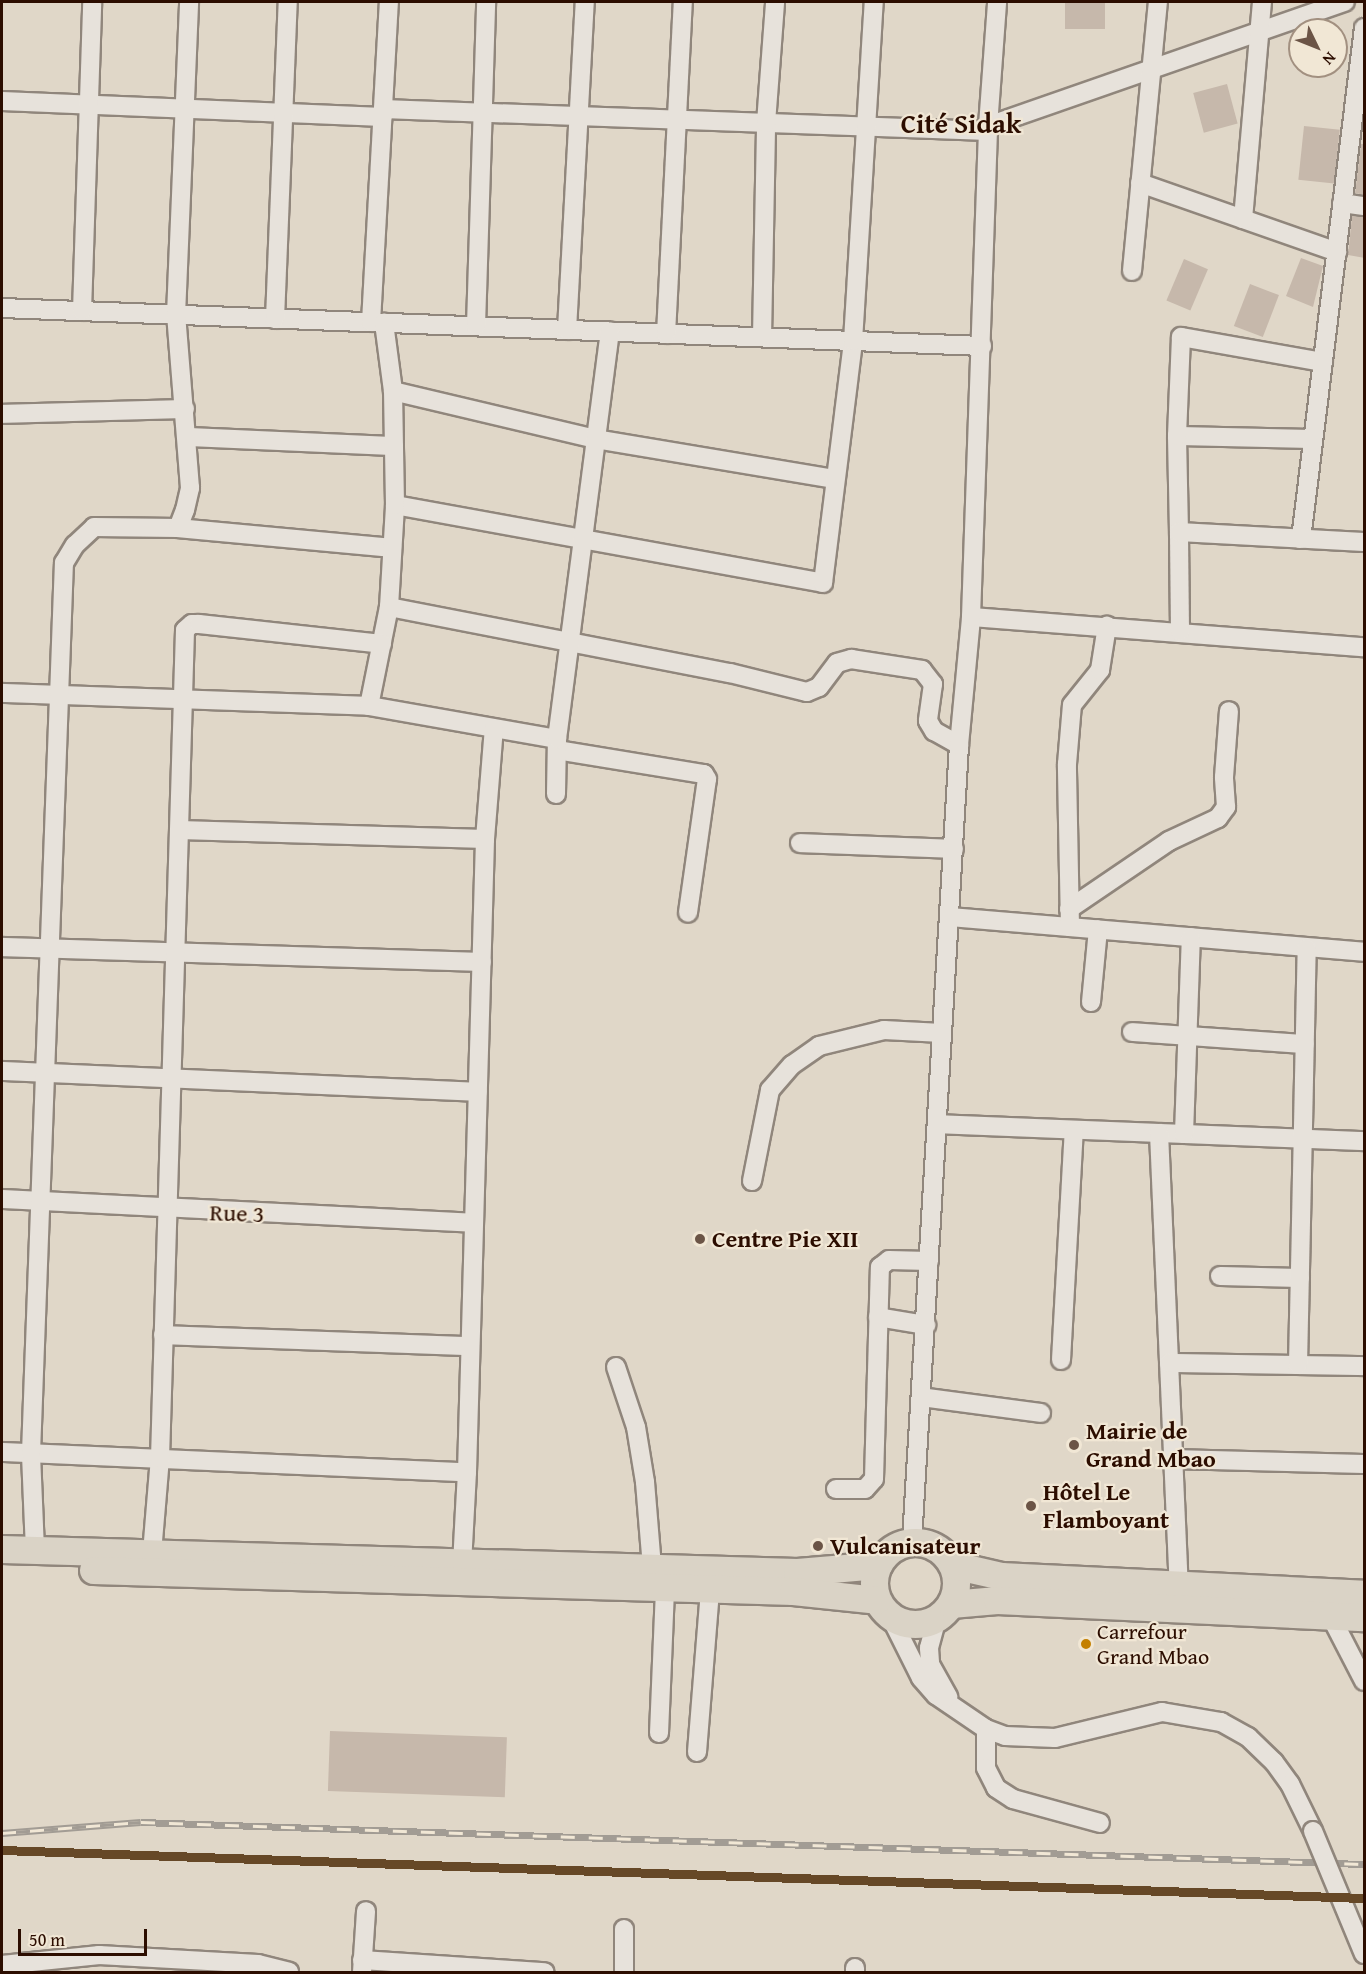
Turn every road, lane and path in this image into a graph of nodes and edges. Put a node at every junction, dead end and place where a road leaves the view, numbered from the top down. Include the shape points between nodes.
1 (189, 2) edge
2 (288, 2) edge
3 (389, 2) edge
4 (486, 2) edge
5 (585, 2) edge
6 (683, 2) edge
7 (775, 2) edge
8 (874, 2) edge
9 (997, 2) edge
10 (1158, 2) edge
11 (1262, 2) edge
12 (1346, 2) edge
13 (93, 4) dead end
14 (1365, 28) edge
15 (1259, 32) junction
16 (1151, 69) junction
17 (2, 101) edge
18 (89, 105) junction
19 (185, 109) junction
20 (284, 113) junction
21 (383, 113) junction
22 (483, 113) junction
23 (579, 116) junction
24 (677, 120) junction
25 (766, 123) junction
26 (866, 127) junction
27 (988, 128) junction
28 (1140, 183) junction
29 (1342, 203) junction
30 (1365, 206) edge
31 (1243, 219) junction
32 (1337, 252) junction
33 (1132, 272) dead end
34 (2, 308) edge
35 (82, 311) junction
36 (176, 315) junction
37 (275, 319) junction
38 (377, 323) junction
39 (476, 326) junction
40 (567, 330) junction
41 (610, 331) junction
42 (666, 334) junction
43 (762, 337) junction
44 (853, 341) junction
45 (982, 346) junction
46 (1323, 362) junction
47 (393, 391) junction
48 (185, 409) junction
49 (2, 414) edge
50 (1177, 436) junction
51 (187, 437) junction
52 (596, 439) junction
53 (1313, 439) junction
54 (394, 446) junction
55 (834, 479) junction
56 (395, 505) junction
57 (178, 528) junction
58 (1179, 532) junction
59 (1300, 539) junction
60 (582, 542) junction
61 (1365, 542) edge
62 (392, 548) junction
63 (390, 607) junction
64 (971, 617) junction
65 (1107, 626) junction
66 (1180, 631) junction
67 (382, 644) junction
68 (569, 644) junction
69 (1365, 647) edge
70 (2, 693) edge
71 (60, 695) junction
72 (184, 699) junction
73 (369, 706) junction
74 (1229, 711) dead end
75 (494, 728) junction
76 (557, 744) junction
77 (959, 745) junction
78 (556, 794) dead end
79 (180, 830) junction
80 (485, 839) junction
81 (800, 843) dead end
82 (954, 849) junction
83 (1070, 909) junction
84 (688, 913) dead end
85 (950, 916) junction
86 (1070, 927) junction
87 (1098, 929) junction
88 (1191, 938) junction
89 (2, 947) edge
90 (1307, 948) junction
91 (50, 949) junction
92 (177, 952) junction
93 (1365, 952) edge
94 (482, 962) junction
95 (1091, 1002) dead end
96 (1132, 1032) dead end
97 (942, 1033) junction
98 (1188, 1036) junction
99 (1305, 1044) junction
100 (2, 1071) edge
101 (43, 1072) junction
102 (173, 1081) junction
103 (478, 1092) junction
104 (937, 1124) junction
105 (1074, 1130) junction
106 (1159, 1133) junction
107 (1184, 1134) junction
108 (1304, 1139) junction
109 (1365, 1141) edge
110 (752, 1181) dead end
111 (2, 1199) edge
112 (39, 1200) junction
113 (168, 1210) junction
114 (473, 1223) junction
115 (929, 1261) junction
116 (1220, 1276) dead end
117 (1300, 1278) junction
118 (878, 1317) junction
119 (926, 1324) junction
120 (163, 1335) junction
121 (470, 1346) junction
122 (1061, 1360) dead end
123 (1169, 1363) junction
124 (1298, 1365) junction
125 (1365, 1366) edge
126 (616, 1367) dead end
127 (921, 1397) junction
128 (1041, 1413) dead end
129 (2, 1452) edge
130 (31, 1453) junction
131 (160, 1458) junction
132 (1172, 1459) junction
133 (1365, 1464) edge
134 (466, 1472) junction
135 (836, 1489) dead end
136 (912, 1541) junction
137 (2, 1549) edge
138 (35, 1550) junction
139 (152, 1553) junction
140 (462, 1563) junction
141 (878, 1565) junction
142 (953, 1565) junction
143 (2, 1567) edge
144 (658, 1579) junction
145 (1179, 1585) junction
146 (710, 1591) junction
147 (1365, 1594) edge
148 (884, 1608) junction
149 (944, 1611) junction
150 (1331, 1617) junction
151 (1365, 1617) edge
152 (1365, 1681) edge
153 (954, 1706) junction
154 (986, 1729) junction
155 (659, 1733) dead end
156 (697, 1752) dead end
157 (1100, 1823) dead end
158 (366, 1911) dead end
159 (624, 1929) dead end
160 (1365, 1954) edge
161 (2, 1965) edge
162 (362, 1966) edge
163 (289, 1972) edge
164 (545, 1972) edge
165 (624, 1972) edge

1 - 19 street
2 - 20 street
3 - 21 street
4 - 22 street
5 - 23 street
6 - 24 street
7 - 25 street
8 - 26 street
9 - 27 street
10 - 16 street
11 - 15 street
12 - 15 street
13 - 18 street
14 - 29 street
15 - 16 street
15 - 31 street
16 - 27 street
16 - 28 street
17 - 18 street
18 - 19 street
18 - 35 street
19 - 20 street
19 - 36 street
20 - 21 street
20 - 37 street
21 - 22 street
21 - 38 street
22 - 23 street
22 - 39 street
23 - 24 street
23 - 40 street
24 - 25 street
24 - 42 street
25 - 26 street
25 - 43 street
26 - 27 street
26 - 44 street
27 - 45 street
28 - 31 street
28 - 33 street
29 - 30 street
29 - 32 street
31 - 32 street
32 - 46 street
34 - 35 street
35 - 36 street
36 - 37 street
36 - 48 street
37 - 38 street
38 - 39 street
38 - 47 street
39 - 40 street
40 - 41 street
41 - 42 street
41 - 52 street
42 - 43 street
43 - 44 street
44 - 45 street
44 - 55 street
45 - 64 street
46 - 50 street via 1181,337
46 - 53 street
47 - 52 street
47 - 54 street
48 - 49 street
48 - 51 street
50 - 53 street
50 - 58 street
51 - 54 street
51 - 57 street via 189,488
52 - 55 street
52 - 60 street
53 - 59 street
54 - 56 street
55 - 60 street via 823,583
56 - 60 street
56 - 62 street
57 - 62 street
57 - 71 street via 94,527 75,545 64,563
58 - 59 street
58 - 66 street
59 - 61 street
60 - 68 street
62 - 63 street
63 - 67 street
63 - 68 street
64 - 65 street
64 - 77 street
65 - 66 street
65 - 83 street via 1100,670 1072,705 1067,764
66 - 69 street
67 - 72 street via 192,624 185,630
67 - 73 street
68 - 76 street
68 - 77 street via 730,673 807,692 819,687 837,663 851,659 922,670 933,684 928,721 934,730
70 - 71 street
71 - 72 street
71 - 91 street
72 - 73 street
72 - 79 street
73 - 75 street
74 - 83 street via 1226,807 1218,818 1169,841
75 - 76 street
75 - 80 street
76 - 78 street
76 - 84 street via 704,774 707,779
77 - 82 street
79 - 80 street
79 - 92 street
80 - 94 street
81 - 82 street
82 - 85 street
83 - 86 street
85 - 86 street
85 - 97 street
86 - 87 street
87 - 88 street
87 - 95 street
88 - 90 street
88 - 98 street
89 - 91 street
90 - 93 street
90 - 99 street
91 - 92 street
91 - 101 street
92 - 94 street
92 - 102 street
94 - 103 street
96 - 98 street
97 - 104 street
97 - 110 street via 884,1030 819,1046 792,1065 770,1090
98 - 99 street
98 - 107 street
99 - 108 street
100 - 101 street
101 - 102 street
101 - 112 street
102 - 103 street
102 - 113 street
103 - 114 street
104 - 105 street
104 - 115 street
105 - 106 street
105 - 122 street
106 - 107 street
106 - 123 street
107 - 108 street
108 - 109 street
108 - 117 street
111 - 112 street, Rue 3
112 - 113 street, Rue 3
112 - 130 street
113 - 114 street, Rue 3
113 - 120 street
114 - 121 street
115 - 118 street via 889,1260 880,1267
115 - 119 street
116 - 117 street
117 - 124 street
118 - 119 street
118 - 135 street via 874,1479 865,1489
119 - 127 street
120 - 121 street
120 - 131 street
121 - 134 street
123 - 124 street
123 - 132 street
124 - 125 street
126 - 144 street via 636,1427
127 - 128 street
127 - 136 street
129 - 130 street
130 - 131 street
130 - 138 street
131 - 134 street
131 - 139 street
132 - 133 street
132 - 145 street
134 - 140 street
136 - 141 highway via 893,1548
136 - 142 highway via 940,1550
137 - 138 highway
138 - 139 highway
139 - 140 highway
140 - 144 highway
141 - 144 highway
141 - 148 highway via 874,1581
142 - 145 highway via 1001,1576
142 - 149 highway via 957,1585
143 - 144 highway
144 - 146 highway
144 - 155 street
145 - 147 highway
146 - 148 highway via 793,1591
146 - 156 street
148 - 149 highway via 913,1624
148 - 153 street via 921,1678 936,1695
149 - 150 highway via 997,1600
149 - 153 street via 929,1648 930,1664
150 - 151 highway
150 - 152 street
153 - 154 street
154 - 157 street via 986,1768 996,1788 1013,1799
154 - 160 street, bridge via 1005,1736 1055,1738 1162,1712 1221,1722 1248,1737 1290,1784
158 - 162 street
159 - 165 street
161 - 163 street via 99,1955 258,1964
162 - 164 street

